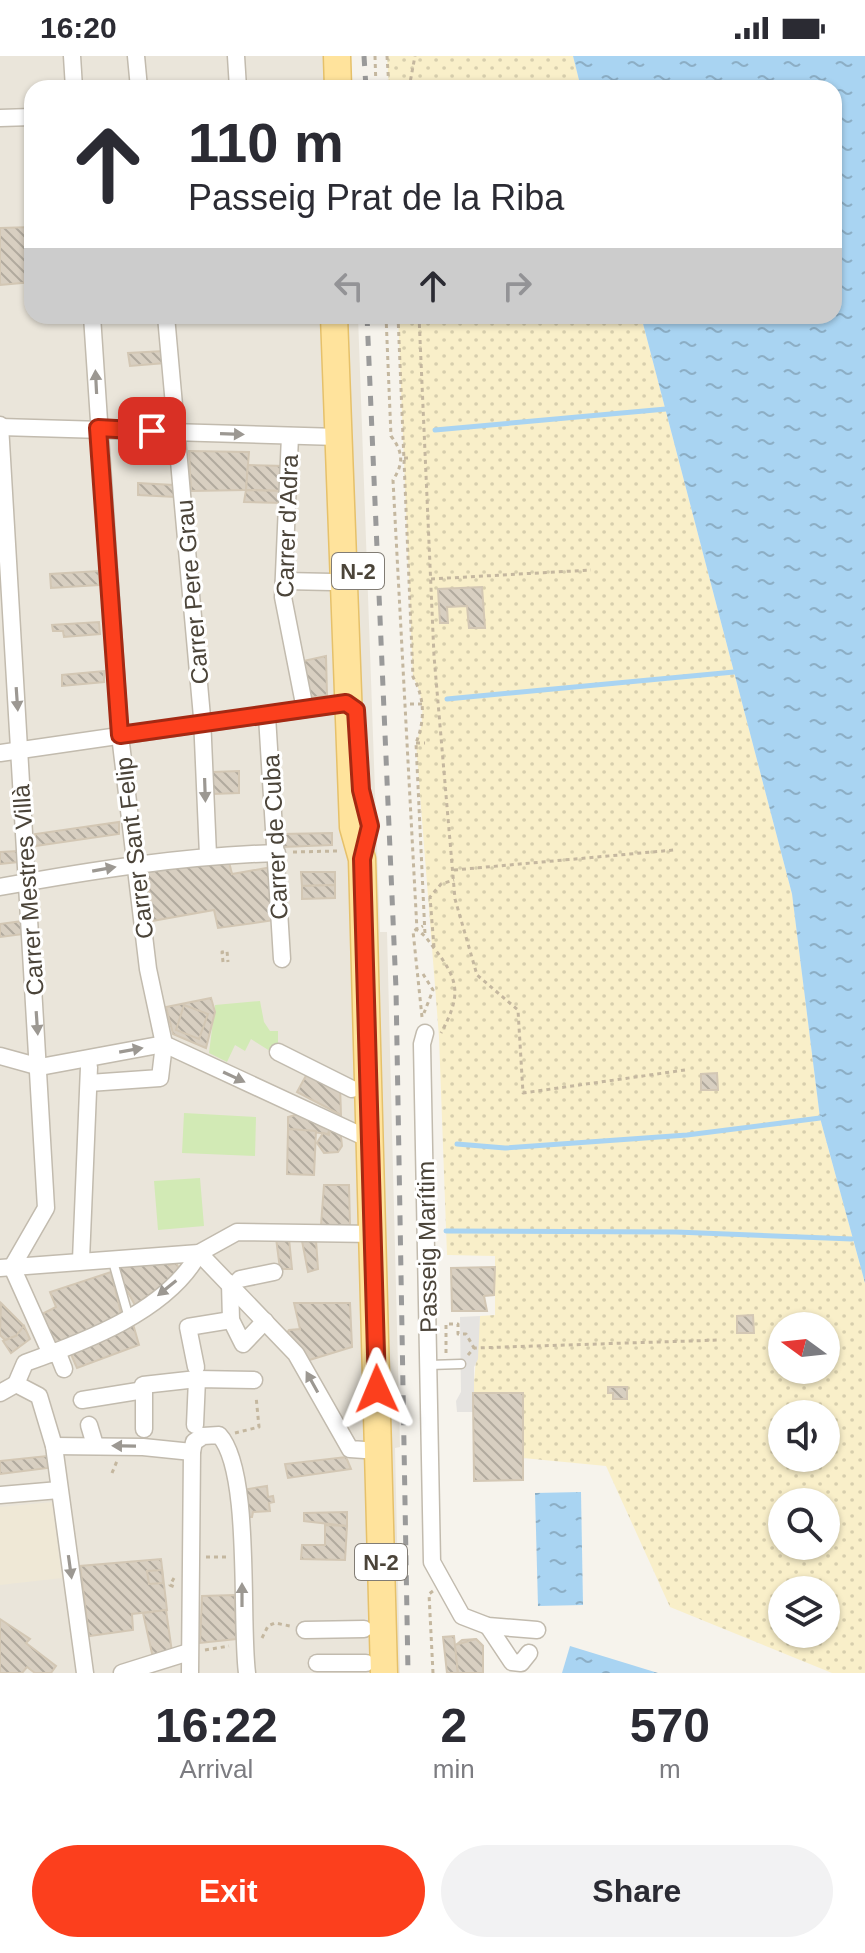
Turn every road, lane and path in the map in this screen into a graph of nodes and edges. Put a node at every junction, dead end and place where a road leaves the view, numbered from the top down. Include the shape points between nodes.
1 (72, 56) edge
2 (136, 56) edge
3 (236, 56) edge
4 (326, 56) edge
5 (337, 56) edge
6 (375, 56) edge
7 (387, 56) edge
8 (415, 56) edge
9 (74, 80) edge
10 (138, 80) edge
11 (238, 80) edge
12 (326, 80) edge
13 (338, 80) edge
14 (376, 80) edge
15 (388, 80) edge
16 (410, 80) edge
17 (24, 117) edge
18 (0, 118) edge
19 (92, 324) edge
20 (167, 324) edge
21 (334, 324) edge
22 (348, 324) edge
23 (386, 324) edge
24 (398, 324) edge
25 (419, 324) edge
26 (0, 426) edge
27 (98, 428) junction
28 (179, 432) junction
29 (290, 436) junction
30 (338, 437) junction
31 (404, 458) junction
32 (412, 458) dead end
33 (591, 570) dead end
34 (430, 579) junction
35 (284, 581) junction
36 (332, 582) dead end
37 (346, 703) junction
38 (410, 704) dead end
39 (422, 704) junction
40 (305, 709) junction
41 (267, 716) junction
42 (202, 724) junction
43 (120, 735) junction
44 (416, 743) junction
45 (425, 743) dead end
46 (20, 750) junction
47 (0, 753) edge
48 (370, 826) junction
49 (674, 850) dead end
50 (277, 853) junction
51 (208, 855) junction
52 (352, 855) junction
53 (137, 863) junction
54 (454, 870) junction
55 (454, 880) junction
56 (27, 882) junction
57 (0, 887) edge
58 (425, 926) junction
59 (417, 930) junction
60 (425, 935) junction
61 (434, 947) junction
62 (282, 959) dead end
63 (423, 974) dead end
64 (432, 1035) joint
65 (164, 1044) junction
66 (278, 1052) dead end
67 (0, 1056) edge
68 (40, 1067) junction
69 (685, 1070) dead end
70 (352, 1089) dead end
71 (371, 1140) junction
72 (374, 1234) junction
73 (199, 1253) junction
74 (112, 1258) junction
75 (81, 1260) junction
76 (6, 1268) edge
77 (274, 1272) dead end
78 (235, 1280) junction
79 (130, 1319) junction
80 (231, 1320) junction
81 (265, 1321) junction
82 (720, 1340) dead end
83 (474, 1348) junction
84 (54, 1352) junction
85 (435, 1360) junction
86 (461, 1364) joint
87 (64, 1369) dead end
88 (197, 1373) junction
89 (254, 1380) joint
90 (16, 1384) junction
91 (144, 1390) junction
92 (0, 1393) edge
93 (82, 1400) dead end
94 (89, 1425) dead end
95 (144, 1429) dead end
96 (219, 1435) junction
97 (194, 1439) junction
98 (95, 1445) junction
99 (54, 1446) junction
100 (379, 1451) junction
101 (59, 1490) junction
102 (0, 1495) edge
103 (194, 1552) junction
104 (236, 1557) dead end
105 (170, 1585) dead end
106 (164, 1586) dead end
107 (429, 1594) dead end
108 (488, 1626) junction
109 (364, 1629) dead end
110 (305, 1630) dead end
111 (537, 1630) dead end
112 (189, 1652) junction
113 (529, 1653) dead end
114 (317, 1662) edge
115 (375, 1668) edge
116 (85, 1673) edge
117 (122, 1673) edge
118 (190, 1673) edge
119 (247, 1673) edge
120 (433, 1673) edge

1 - 9 street
2 - 10 street
3 - 11 street
4 - 12 main road
5 - 13 main road
6 - 14 path
7 - 15 path
8 - 16 path
17 - 18 street
27 -> 19 street, Carrer Sant Felip
20 - 28 street, Carrer Pere Grau
21 - 30 main road, N-2
22 - 48 main road, N-2
23 - 59 path via 391,436 400,448 402,466 393,480
24 - 31 path
25 - 34 path
26 - 27 street
26 -> 46 street, Carrer Mestres Villà
27 - 28 street
27 - 43 street, Carrer Sant Felip
28 -> 29 street
28 - 42 street, Carrer Pere Grau
29 - 30 street
29 - 35 street, Carrer d'Adra
30 - 37 main road, N-2
31 - 32 path
31 - 39 path via 413,677
33 - 34 path
34 - 54 path
35 - 36 street
35 - 40 street, Carrer d'Adra
37 - 40 street
37 - 48 main road, N-2 via 356,710 361,790
37 - 52 main road, N-2
38 - 39 path
39 - 44 path via 423,727
40 - 41 street
41 - 42 street
41 - 50 street, Carrer de Cuba
42 - 43 street
42 -> 51 street, Carrer Pere Grau
43 - 46 street
43 - 53 street, Carrer Sant Felip
44 - 45 path
44 - 58 path
46 - 47 street
46 - 56 street, Carrer Mestres Villà
48 - 52 main road, N-2
49 - 54 path
50 - 51 street
50 - 52 path
50 - 62 street, Carrer de Cuba
51 - 53 street
52 - 71 main road, N-2 via 364,932
56 -> 53 street
53 - 65 street, Carrer Sant Felip
54 - 55 path
55 - 61 path via 441,884 430,897
55 - 69 path via 477,975 518,1010 523,1093
56 - 57 street
56 -> 68 street, Carrer Mestres Villà
58 - 59 path
58 - 60 path
59 - 60 path
59 - 63 path via 414,966 419,970 422,1016 433,990
60 - 61 path
61 - 64 path via 455,977 456,996
64 - 85 street, Passeig Marítim via 422,1044
68 -> 65 street
65 -> 71 street
65 - 75 street via 160,1078 89,1075
66 - 70 street
67 - 68 street
68 - 76 street, Carrer Mestres Villà via 46,1208
71 - 72 main road, N-2
72 - 73 street via 237,1232
72 - 100 main road, N-2
73 - 74 street
73 - 78 street
73 -> 79 street via 190,1270
74 - 75 street
74 - 79 lane
75 - 76 street
76 - 84 street
77 - 78 street
78 - 80 street
78 - 81 street
79 - 84 street
80 - 81 street via 243,1344
80 - 88 street via 188,1327
100 -> 81 street via 350,1449 296,1354
82 - 83 path
83 - 85 path via 466,1334 458,1334 458,1324 446,1324 446,1355
83 - 86 path
84 - 87 street
84 - 90 street via 25,1363
85 - 86 lane
85 - 108 street, Passeig Marítim via 432,1562 456,1610
88 - 89 street
88 - 91 street via 143,1385
88 - 97 street
89 - 96 path via 259,1427
90 - 92 street
90 - 99 street via 39,1396
91 - 93 street
91 - 95 street
94 - 98 street
96 - 97 street
119 -> 96 street via 238,1489
97 -> 98 street
97 - 103 street
98 - 99 street
99 - 101 street
100 - 115 main road, N-2
101 - 102 street
101 -> 116 street
103 - 104 path
103 - 112 street
105 - 106 path
107 - 120 path
108 - 111 street, Passeig Marítim
108 - 113 street via 512,1662 521,1663
109 - 110 street
112 - 117 street
112 - 118 street
114 - 115 street

